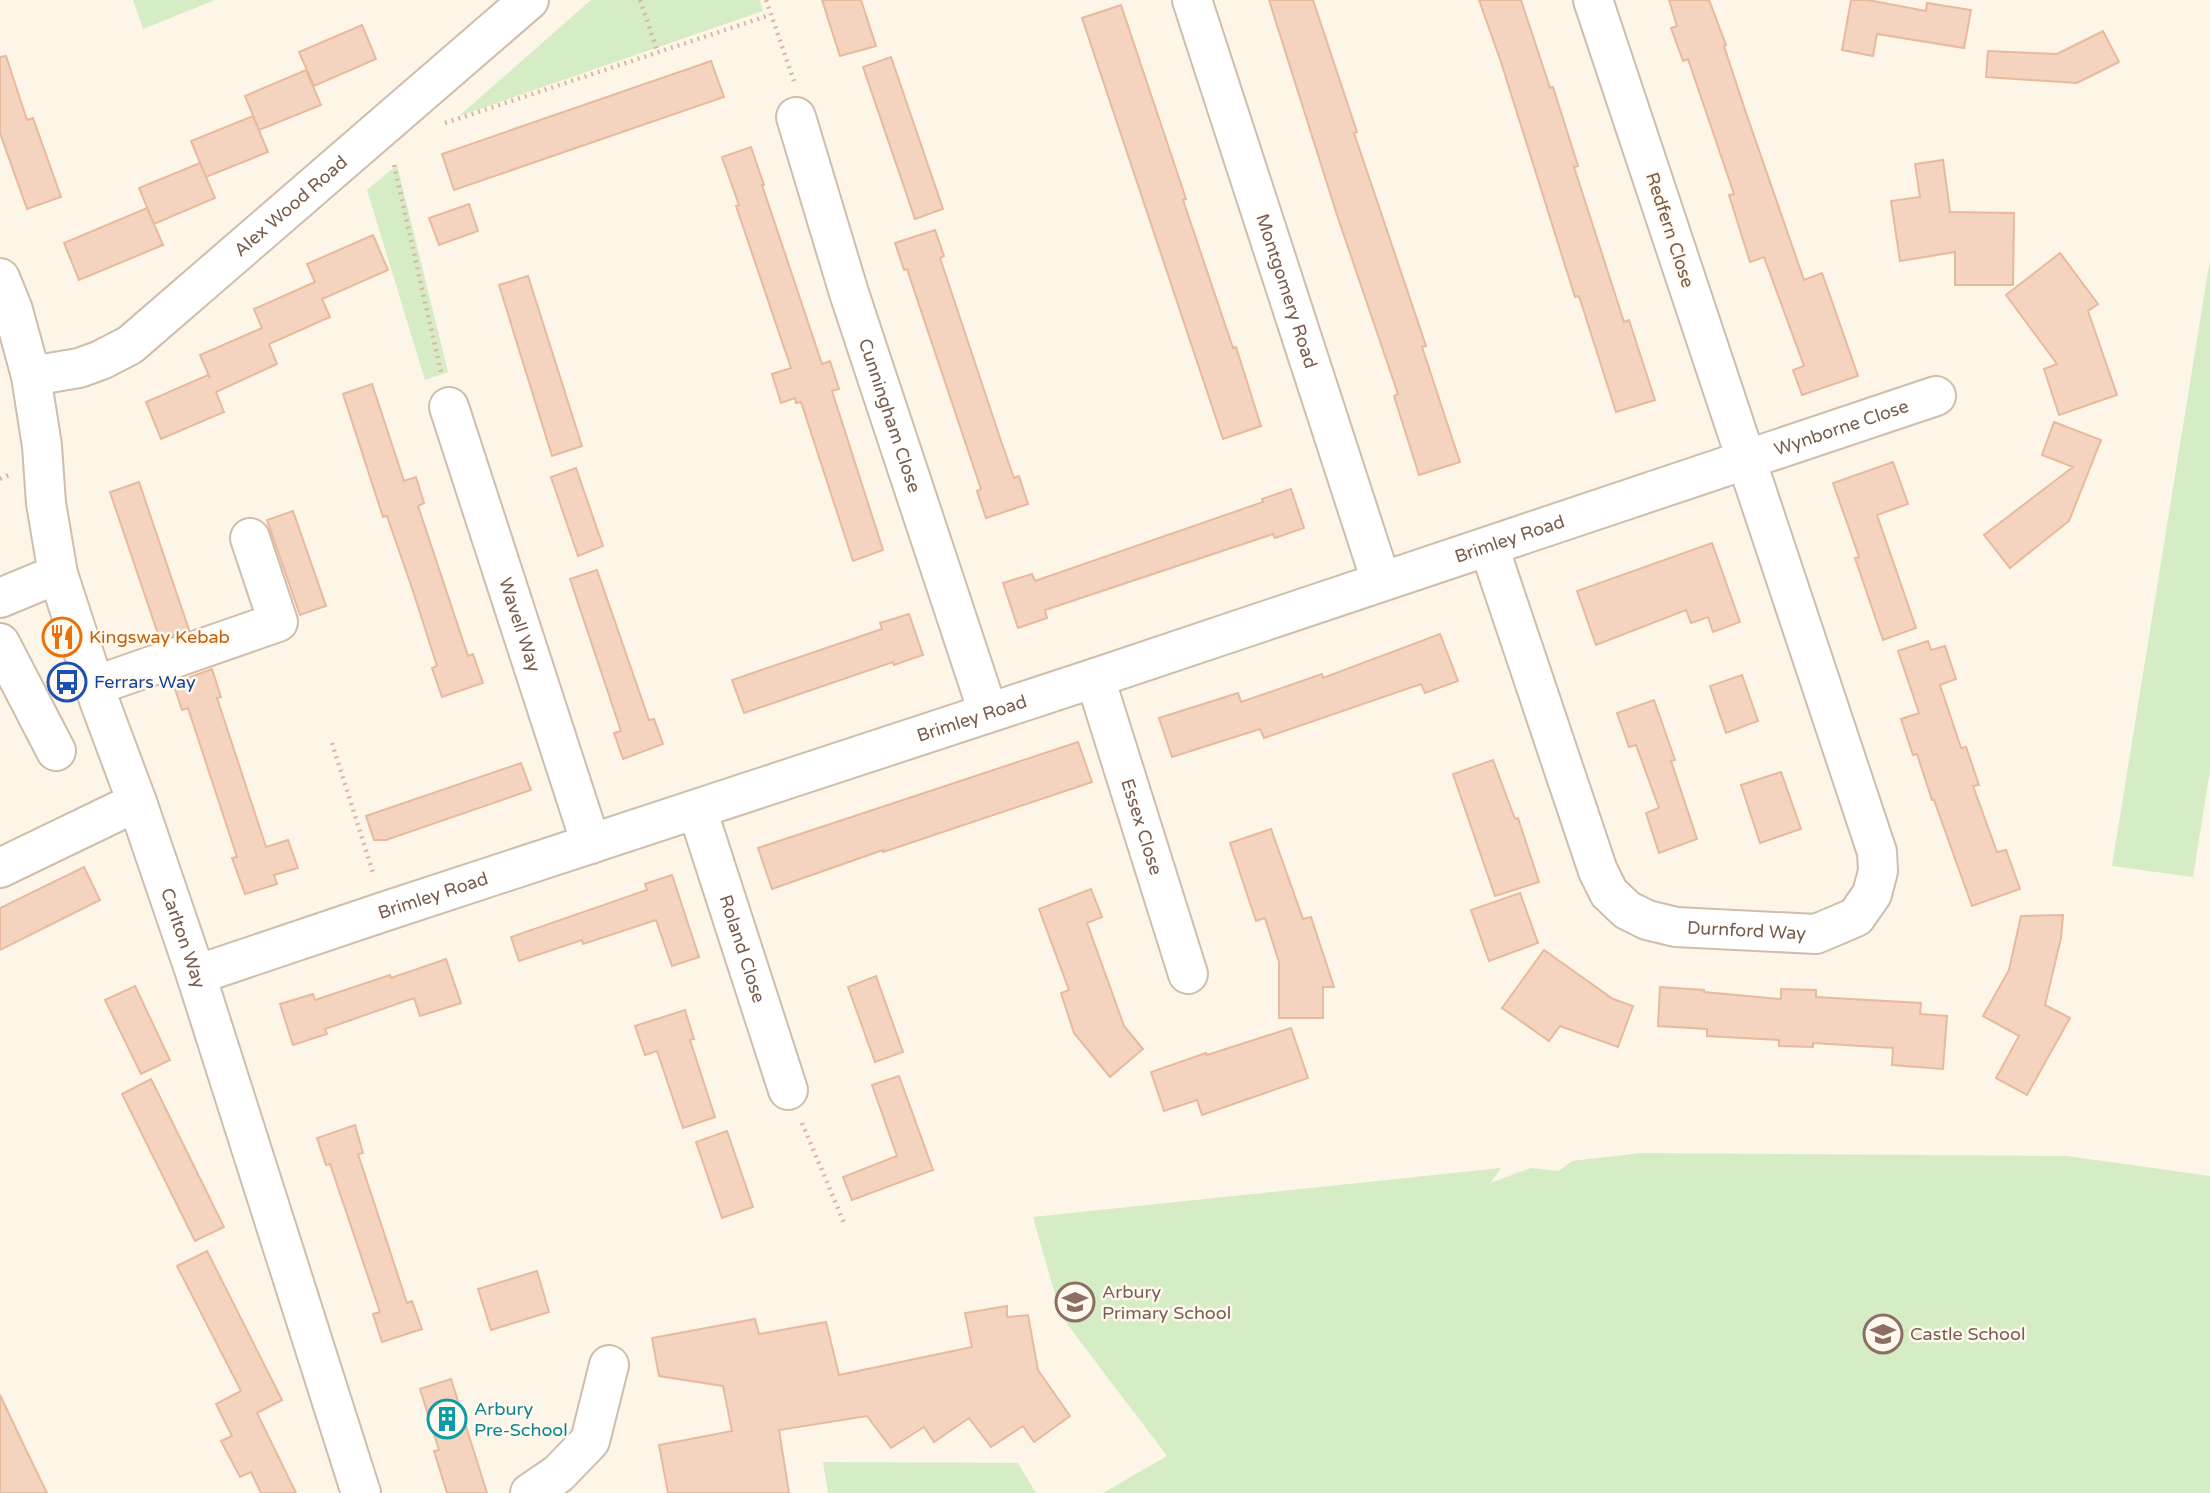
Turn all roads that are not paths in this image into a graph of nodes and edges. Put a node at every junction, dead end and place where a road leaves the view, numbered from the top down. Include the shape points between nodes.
1 (530, 0) edge
2 (1192, 0) edge
3 (1593, 0) edge
4 (796, 117) road end
5 (0, 278) edge
6 (31, 376) junction
7 (1936, 396) dead end
8 (449, 407) road end
9 (1746, 460) junction
10 (250, 538) dead end
11 (1489, 547) junction
12 (58, 575) junction
13 (1381, 581) junction
14 (0, 597) edge
15 (0, 643) edge
16 (1095, 678) junction
17 (94, 686) junction
18 (988, 712) junction
19 (56, 751) dead end
20 (137, 802) junction
21 (697, 809) junction
22 (591, 844) junction
23 (0, 868) edge
24 (1188, 974) dead end
25 (196, 975) junction
26 (788, 1090) road end
27 (609, 1365) dead end
28 (361, 1493) edge
29 (530, 1493) edge

1 - 6 street, Alex Wood Road via 130,345 79,368
2 - 13 street, Montgomery Road
3 - 9 street, Redfern Close
4 - 18 street, Cunningham Close via 849,293
5 - 6 street, Carlton Way
6 - 12 street, Carlton Way
7 - 9 street, Wynborne Close
8 - 22 street, Wavell Way
9 - 11 street, Brimley Road
9 - 11 street, Durnford Way via 1877,852 1872,894 1856,917 1816,934 1675,927 1627,910 1609,893
10 - 17 street via 278,622
11 - 13 street, Brimley Road
12 - 14 street
12 - 17 street, Carlton Way
13 - 16 street, Brimley Road
15 - 19 street
16 - 18 street, Brimley Road
16 - 24 street, Essex Close
17 - 20 street, Carlton Way
18 - 21 street, Brimley Road
20 - 23 street
20 - 25 street, Carlton Way
21 - 22 street, Brimley Road
21 - 26 street, Roland Close
22 - 25 street, Brimley Road
25 - 28 street, Carlton Way
27 - 29 street via 590,1441 558,1474

